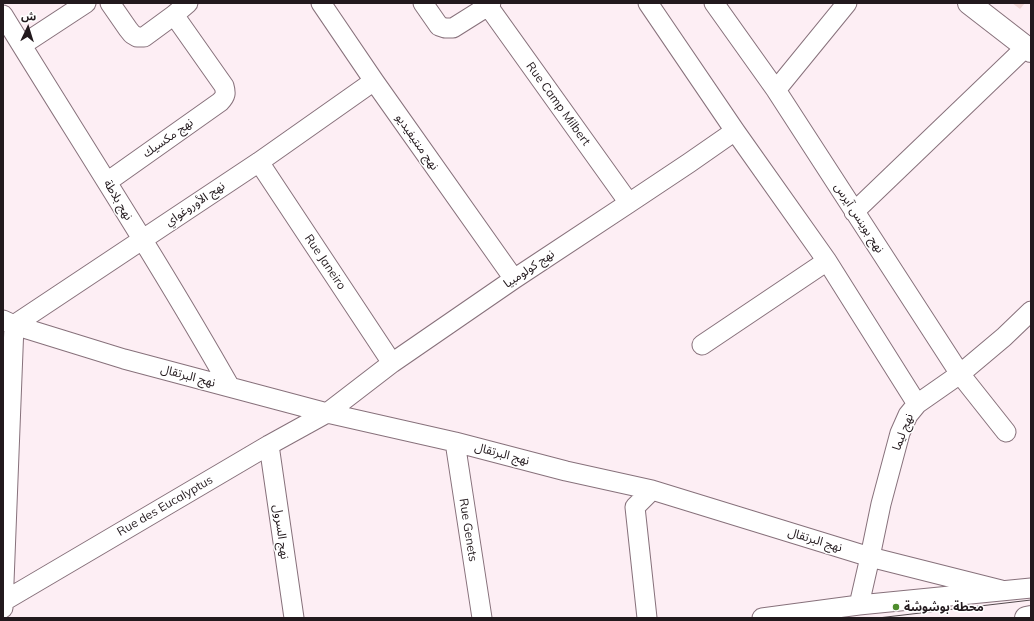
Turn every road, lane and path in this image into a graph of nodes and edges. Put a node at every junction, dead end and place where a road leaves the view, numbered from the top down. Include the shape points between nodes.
1 (86, 3) edge
2 (110, 3) edge
3 (188, 3) edge
4 (321, 3) edge
5 (423, 3) edge
6 (648, 3) edge
7 (714, 3) edge
8 (847, 3) edge
9 (969, 3) edge
10 (489, 4) edge
11 (3, 15) edge
12 (174, 16) junction
13 (22, 45) junction
14 (1029, 49) edge
15 (374, 81) junction
16 (776, 90) junction
17 (735, 130) junction
18 (259, 162) junction
19 (107, 182) junction
20 (629, 203) junction
21 (854, 212) junction
22 (142, 239) junction
23 (827, 260) junction
24 (514, 279) junction
25 (1031, 311) edge
26 (9, 323) edge
27 (702, 345) dead end
28 (392, 363) junction
29 (960, 374) junction
30 (230, 387) junction
31 (917, 404) junction
32 (327, 413) junction
33 (1006, 432) dead end
34 (455, 442) junction
35 (269, 445) junction
36 (652, 490) junction
37 (870, 556) junction
38 (1031, 588) edge
39 (1001, 590) junction
40 (3, 605) edge
41 (859, 605) junction
42 (1031, 617) edge
43 (294, 618) edge
44 (482, 618) edge
45 (647, 618) edge
46 (762, 618) edge
47 (1026, 618) edge

1 - 13 street
2 - 12 street via 132,34 138,37 144,37
3 - 12 street
4 - 15 street, نهج منتيفيديو
5 - 10 street, Rue Camp Milbert via 439,26 446,28 453,28
6 - 17 street
7 - 16 street, نهج بوينس آيرس
8 - 16 street
9 - 14 main road
10 - 20 street, Rue Camp Milbert
11 - 13 street, نهج بلاطة
12 - 19 street, نهج مكسيك via 224,86 225,97
13 - 19 street, نهج بلاطة
14 - 21 street
15 - 18 street, نهج الأوروغواي
15 - 24 street, نهج منتيفيديو
16 - 21 street, نهج بوينس آيرس
17 - 20 street, نهج كولومبيا
17 - 23 street
18 - 22 street, نهج الأوروغواي
18 - 28 street, Rue Janeiro
19 - 22 street, نهج بلاطة
20 - 24 street, نهج كولومبيا
21 - 29 street, نهج بوينس آيرس
22 - 26 street, نهج الأوروغواي
22 - 30 street, نهج بلاطة
23 - 27 street
23 - 31 street
24 - 28 street, نهج كولومبيا
25 - 29 street, نهج ليما
26 - 30 street, نهج البرتقال via 124,359
26 - 40 street
28 - 32 street, نهج كولومبيا
29 - 31 street, نهج ليما
29 - 33 street, نهج بوينس آيرس
30 - 32 street, نهج البرتقال
31 - 37 street, نهج ليما via 908,415 900,434
32 - 34 street, نهج البرتقال
32 - 35 street, Rue des Eucalyptus
34 - 36 street, نهج البرتقال via 566,472
34 - 44 street, Rue Genets
35 - 40 street, Rue des Eucalyptus
35 - 43 street, نهج السرول
36 - 37 street, نهج البرتقال
36 - 45 street via 635,507
37 - 39 street, نهج البرتقال
37 - 41 street, نهج ليما
38 - 39 street
39 - 41 street
41 - 46 street
42 - 47 main road

